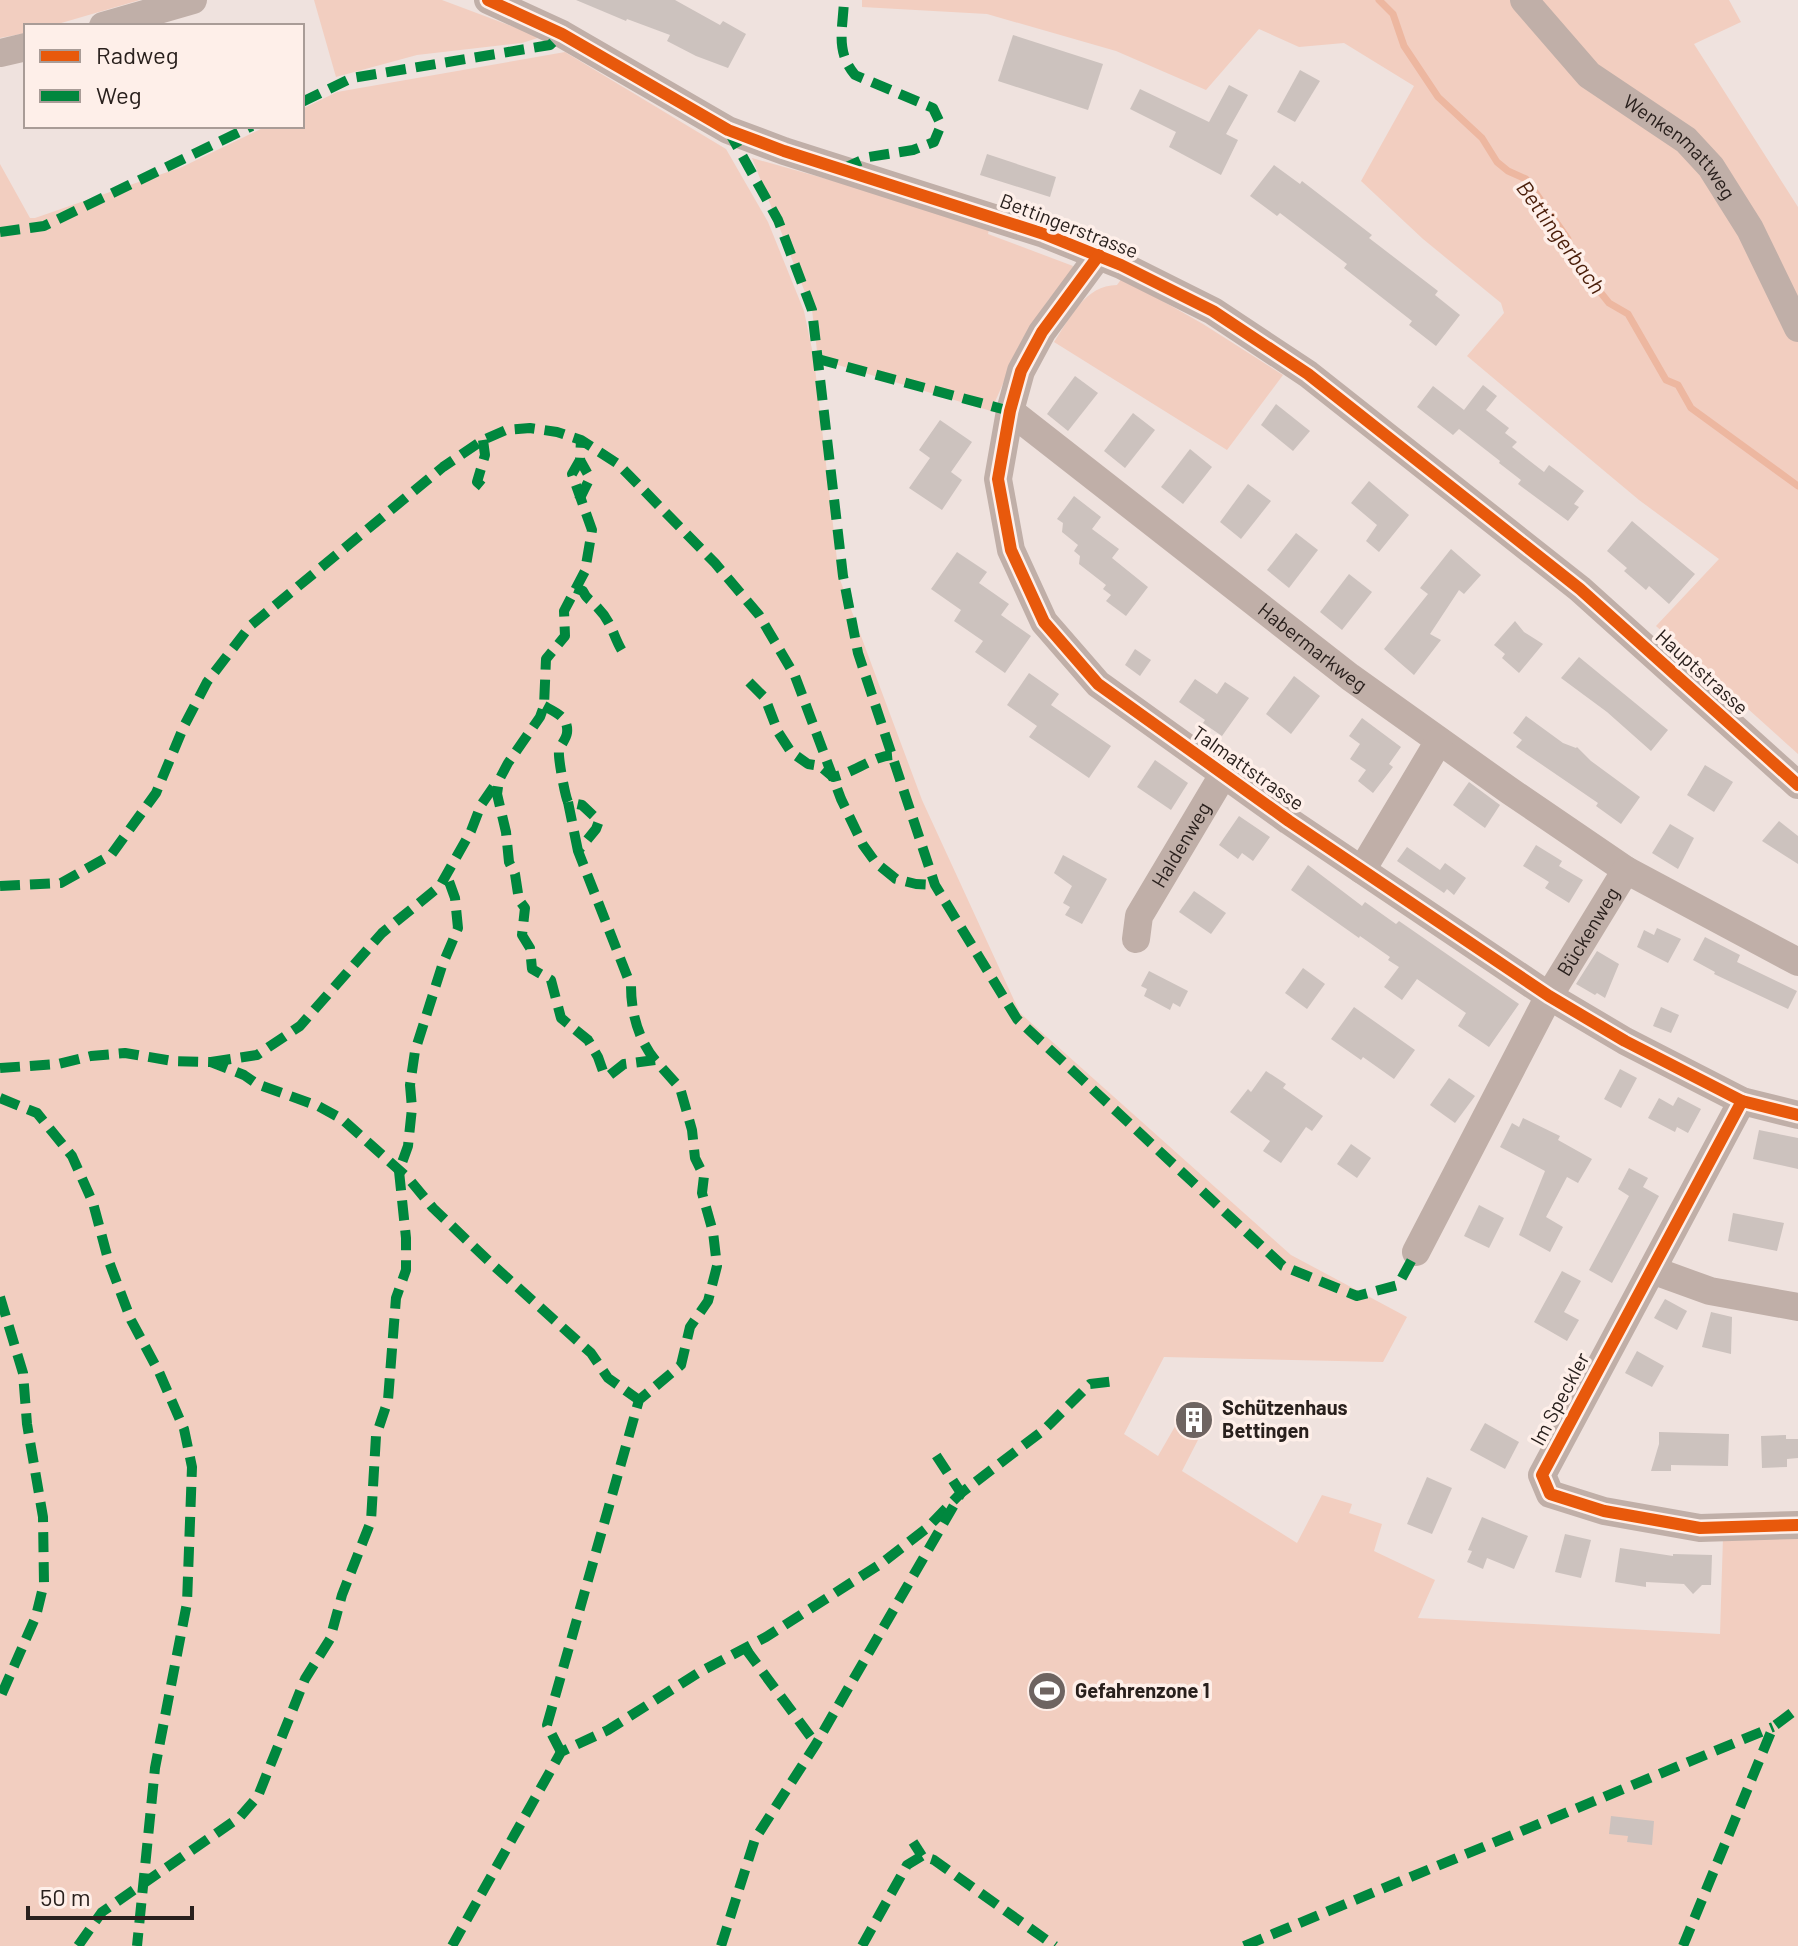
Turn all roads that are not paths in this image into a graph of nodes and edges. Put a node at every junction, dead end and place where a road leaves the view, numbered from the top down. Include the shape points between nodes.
1 (193, 0) edge
2 (488, 0) edge
3 (1524, 0) edge
4 (110, 24) edge
5 (24, 47) edge
6 (0, 53) edge
7 (1099, 255) junction
8 (1796, 326) edge
9 (1010, 411) junction
10 (1580, 589) joint
11 (1439, 741) junction
12 (1223, 775) junction
13 (1798, 785) edge
14 (1362, 870) junction
15 (1626, 870) junction
16 (1138, 927) dead end
17 (1798, 962) edge
18 (1549, 996) junction
19 (1742, 1101) junction
20 (1798, 1115) edge
21 (1416, 1252) dead end
22 (1652, 1270) junction
23 (1798, 1307) edge
24 (1798, 1525) edge

1 - 4 street
2 - 7 street, Bettingerstrasse via 562,34 728,130
3 - 8 street, Wenkenmattweg via 1589,75 1686,140 1711,167 1750,229
5 - 6 street
7 - 9 street, Talmattstrasse via 1042,332 1021,371
7 - 10 street, Bettingerstrasse via 1213,311 1308,374
9 - 11 street, Habermarkweg
9 - 12 street, Talmattstrasse via 998,479 1011,550 1044,622 1098,684
10 - 13 street, Hauptstrasse
11 - 14 street
11 - 15 street, Habermarkweg
12 - 14 street, Talmattstrasse
12 - 16 street, Haldenweg
14 - 18 street, Talmattstrasse
15 - 17 street, Bückenweg
15 - 18 street, Bückenweg
18 - 19 street, Talmattstrasse
18 - 21 street, Bückenweg
19 - 20 street, Talmattstrasse
19 - 22 street, Im Speckler
22 - 23 street via 1710,1291
22 - 24 street, Im Speckler via 1542,1475 1550,1494 1604,1511 1700,1528

